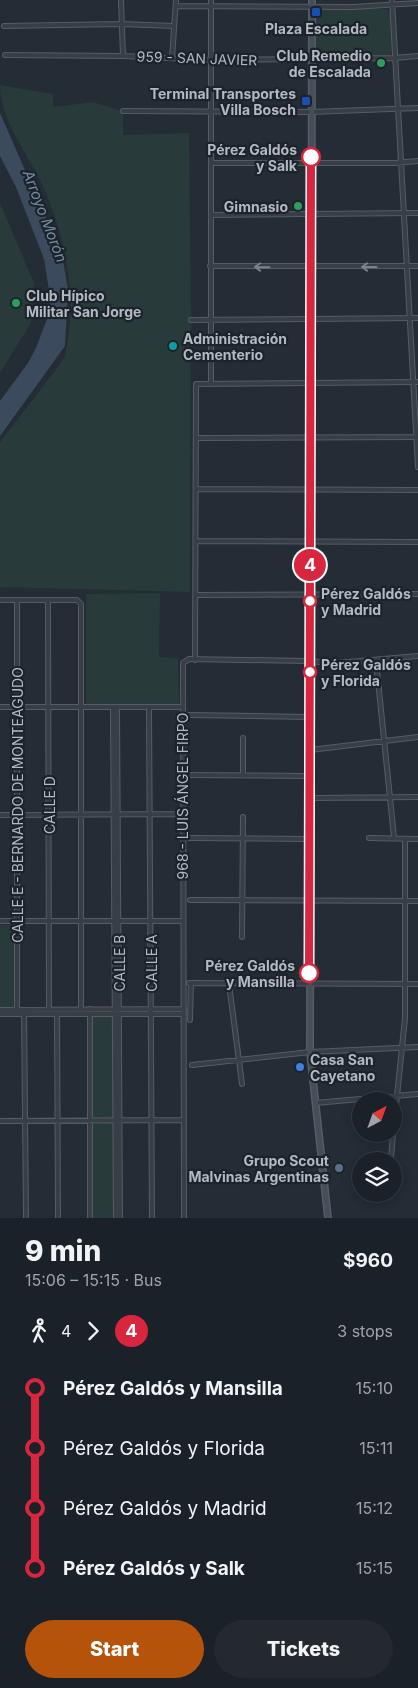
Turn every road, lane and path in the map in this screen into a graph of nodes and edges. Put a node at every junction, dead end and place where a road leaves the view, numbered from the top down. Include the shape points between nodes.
1 (122, 0) edge
2 (176, 0) edge
3 (211, 0) edge
4 (392, 0) edge
5 (312, 3) edge
6 (418, 3) edge
7 (176, 6) junction
8 (392, 6) junction
9 (211, 7) junction
10 (121, 24) junction
11 (4, 26) dead end
12 (174, 26) junction
13 (5, 56) dead end
14 (123, 56) junction
15 (418, 56) edge
16 (172, 58) junction
17 (395, 58) junction
18 (210, 60) junction
19 (310, 60) junction
20 (418, 108) edge
21 (398, 110) junction
22 (123, 111) dead end
23 (211, 112) junction
24 (310, 112) junction
25 (418, 161) edge
26 (211, 163) junction
27 (401, 163) junction
28 (311, 164) junction
29 (418, 213) edge
30 (405, 214) junction
31 (211, 215) junction
32 (311, 215) junction
33 (210, 266) junction
34 (418, 266) edge
35 (310, 267) junction
36 (408, 267) junction
37 (310, 318) junction
38 (410, 318) junction
39 (418, 318) edge
40 (211, 319) junction
41 (191, 320) dead end
42 (416, 382) edge
43 (211, 383) junction
44 (310, 383) junction
45 (417, 437) edge
46 (196, 438) junction
47 (310, 438) junction
48 (418, 467) edge
49 (196, 489) junction
50 (310, 490) junction
51 (418, 490) edge
52 (196, 541) junction
53 (418, 542) edge
54 (310, 543) junction
55 (418, 594) edge
56 (196, 595) junction
57 (310, 595) junction
58 (0, 600) edge
59 (17, 600) junction
60 (48, 601) junction
61 (418, 656) edge
62 (195, 660) junction
63 (376, 661) junction
64 (310, 662) junction
65 (182, 706) junction
66 (0, 707) edge
67 (17, 707) junction
68 (49, 707) junction
69 (81, 707) junction
70 (115, 707) junction
71 (149, 707) junction
72 (189, 715) dead end
73 (310, 717) junction
74 (418, 737) edge
75 (243, 738) dead end
76 (384, 741) junction
77 (310, 750) junction
78 (188, 775) dead end
79 (244, 775) junction
80 (310, 776) junction
81 (391, 797) junction
82 (310, 798) junction
83 (418, 798) edge
84 (49, 814) junction
85 (81, 814) junction
86 (116, 814) junction
87 (150, 814) junction
88 (183, 814) junction
89 (0, 815) edge
90 (17, 815) junction
91 (243, 817) dead end
92 (394, 837) junction
93 (189, 838) dead end
94 (369, 838) dead end
95 (243, 839) junction
96 (418, 839) edge
97 (310, 840) junction
98 (406, 840) junction
99 (190, 900) dead end
100 (242, 901) junction
101 (310, 901) junction
102 (406, 901) junction
103 (418, 901) edge
104 (0, 921) edge
105 (17, 921) junction
106 (116, 921) junction
107 (151, 921) junction
108 (183, 921) junction
109 (50, 922) junction
110 (81, 922) junction
111 (242, 937) dead end
112 (229, 984) junction
113 (405, 984) junction
114 (418, 984) edge
115 (309, 985) junction
116 (17, 1010) junction
117 (49, 1010) junction
118 (81, 1010) junction
119 (117, 1011) junction
120 (151, 1011) junction
121 (0, 1012) edge
122 (24, 1012) junction
123 (57, 1012) junction
124 (90, 1012) junction
125 (184, 1012) junction
126 (190, 1020) dead end
127 (418, 1047) edge
128 (402, 1048) junction
129 (310, 1052) junction
130 (239, 1060) junction
131 (192, 1065) dead end
132 (242, 1084) dead end
133 (396, 1092) edge
134 (418, 1094) edge
135 (402, 1095) edge
136 (352, 1100) edge
137 (315, 1103) junction
138 (91, 1120) junction
139 (117, 1120) junction
140 (151, 1120) junction
141 (184, 1120) junction
142 (0, 1121) edge
143 (26, 1121) junction
144 (58, 1121) junction
145 (26, 1218) edge
146 (58, 1218) edge
147 (90, 1218) edge
148 (116, 1218) edge
149 (120, 1218) edge
150 (152, 1218) edge
151 (184, 1218) edge
152 (328, 1218) edge

1 - 10 street
2 - 7 street
3 - 9 street
4 - 8 street
5 - 8 street
5 - 9 street
5 - 19 main road
6 - 8 street
7 - 9 street
7 - 12 street
8 - 17 street
9 - 18 street
10 - 11 street
10 - 12 street
10 - 14 street
12 - 16 street
13 - 14 street, 959 - SAN JAVIER
14 - 16 street, 959 - SAN JAVIER
15 - 17 street, 959 - SAN JAVIER
16 - 18 street, 959 - SAN JAVIER
17 - 19 street, 959 - SAN JAVIER
17 - 21 street
18 - 19 street, 959 - SAN JAVIER
18 - 23 street
19 - 24 main road
20 - 21 street
21 - 24 street
21 - 27 street
22 - 23 street
23 - 24 street
23 - 26 street
24 - 28 main road
25 - 27 street
26 - 28 street
26 - 31 street
27 - 28 street
27 - 30 street
28 - 32 main road
29 - 30 street
30 - 32 street
30 - 36 street
31 - 32 street
31 - 33 street
32 - 35 main road
35 -> 33 street
33 - 40 street
34 - 36 street
36 -> 35 street
35 - 37 main road
36 - 38 street
37 - 38 street
37 - 40 street
37 - 44 main road
38 - 39 street
38 - 42 street
40 - 41 street
40 - 43 street
42 - 44 street
42 - 45 street
43 - 44 street
43 - 46 street via 196,384
44 - 47 main road
45 - 47 street
45 - 48 street
46 - 47 street
46 - 49 street
47 - 50 main road
49 - 50 street
49 - 52 street
50 - 51 street
50 - 54 main road
52 - 54 street
52 - 56 street
53 - 54 street
54 - 57 main road
55 - 57 street
56 - 57 street
56 - 62 street
57 - 64 main road
58 - 59 street
59 - 60 street
59 - 67 street, CALLE E - BERNARDO DE MONTEAGUDO
60 - 68 street, CALLE D
60 - 69 street via 79,601 81,604
61 - 63 street
62 - 64 street
62 - 65 street, 968 - LUIS ÁNGEL FIRPO via 187,660 182,666
63 - 64 street
63 - 76 street
64 - 73 main road
65 - 71 street
65 - 88 street, 968 - LUIS ÁNGEL FIRPO
66 - 67 street
67 - 68 street
67 - 90 street, CALLE E - BERNARDO DE MONTEAGUDO
68 - 69 street
68 - 84 street, CALLE D
69 - 70 street
69 - 85 street
70 - 71 street
70 - 86 street, CALLE B
71 - 87 street, CALLE A
72 - 73 street
73 - 77 main road
74 - 76 street
75 - 79 street
76 - 77 street
76 - 81 street
77 - 80 main road
78 - 79 street
79 - 80 street
80 - 82 main road
81 - 82 street
81 - 83 street
81 - 92 street
82 - 97 main road
84 - 85 street
84 - 90 street
84 - 109 street, CALLE D
85 - 86 street
85 - 110 street
86 - 87 street
86 - 106 street, CALLE B
87 - 88 street
87 - 107 street, CALLE A
88 - 108 street, 968 - LUIS ÁNGEL FIRPO
89 - 90 street
90 - 105 street, CALLE E - BERNARDO DE MONTEAGUDO
91 - 95 street
92 - 94 street
92 - 98 street
93 - 95 street
95 - 97 street
95 - 100 street
96 - 98 street
97 - 101 main road
98 - 102 street
99 - 100 street
100 - 101 street
100 - 111 street
101 - 102 street
101 - 115 main road
102 - 103 street
102 - 113 street
104 - 105 street
105 - 109 street
105 - 116 street, CALLE E - BERNARDO DE MONTEAGUDO
106 - 107 street
106 - 110 street
106 - 119 street, CALLE B
107 - 108 street
107 - 120 street, CALLE A
108 - 125 street, 968 - LUIS ÁNGEL FIRPO
109 - 110 street
109 - 117 street, CALLE D
110 - 118 street
112 - 115 street
112 - 126 street via 190,983
112 - 130 street
113 - 114 street
113 - 115 street
113 - 128 street
115 - 129 main road
116 - 121 street
116 - 122 street
117 - 122 street
117 - 123 street
118 - 123 street
118 - 124 street
119 - 120 street
119 - 124 street
119 - 139 street, CALLE B
120 - 125 street
120 - 140 street, CALLE A
121 - 122 street
122 - 123 street
122 - 143 street
123 - 124 street
123 - 144 street
124 - 138 street
125 - 141 street, 968 - LUIS ÁNGEL FIRPO
127 - 128 street
128 - 129 street
128 - 133 street
129 - 130 street
129 - 137 main road
130 - 131 street
130 - 132 street
134 - 135 street
136 - 137 street
137 - 152 main road
138 - 139 street
138 - 144 street
138 - 147 street
139 - 140 street
139 - 148 street, CALLE B
139 - 149 street, CALLE B
140 - 141 street
140 - 150 street, CALLE A
141 - 151 street, 968 - LUIS ÁNGEL FIRPO
142 - 143 street
143 - 144 street
143 - 145 street
144 - 146 street

